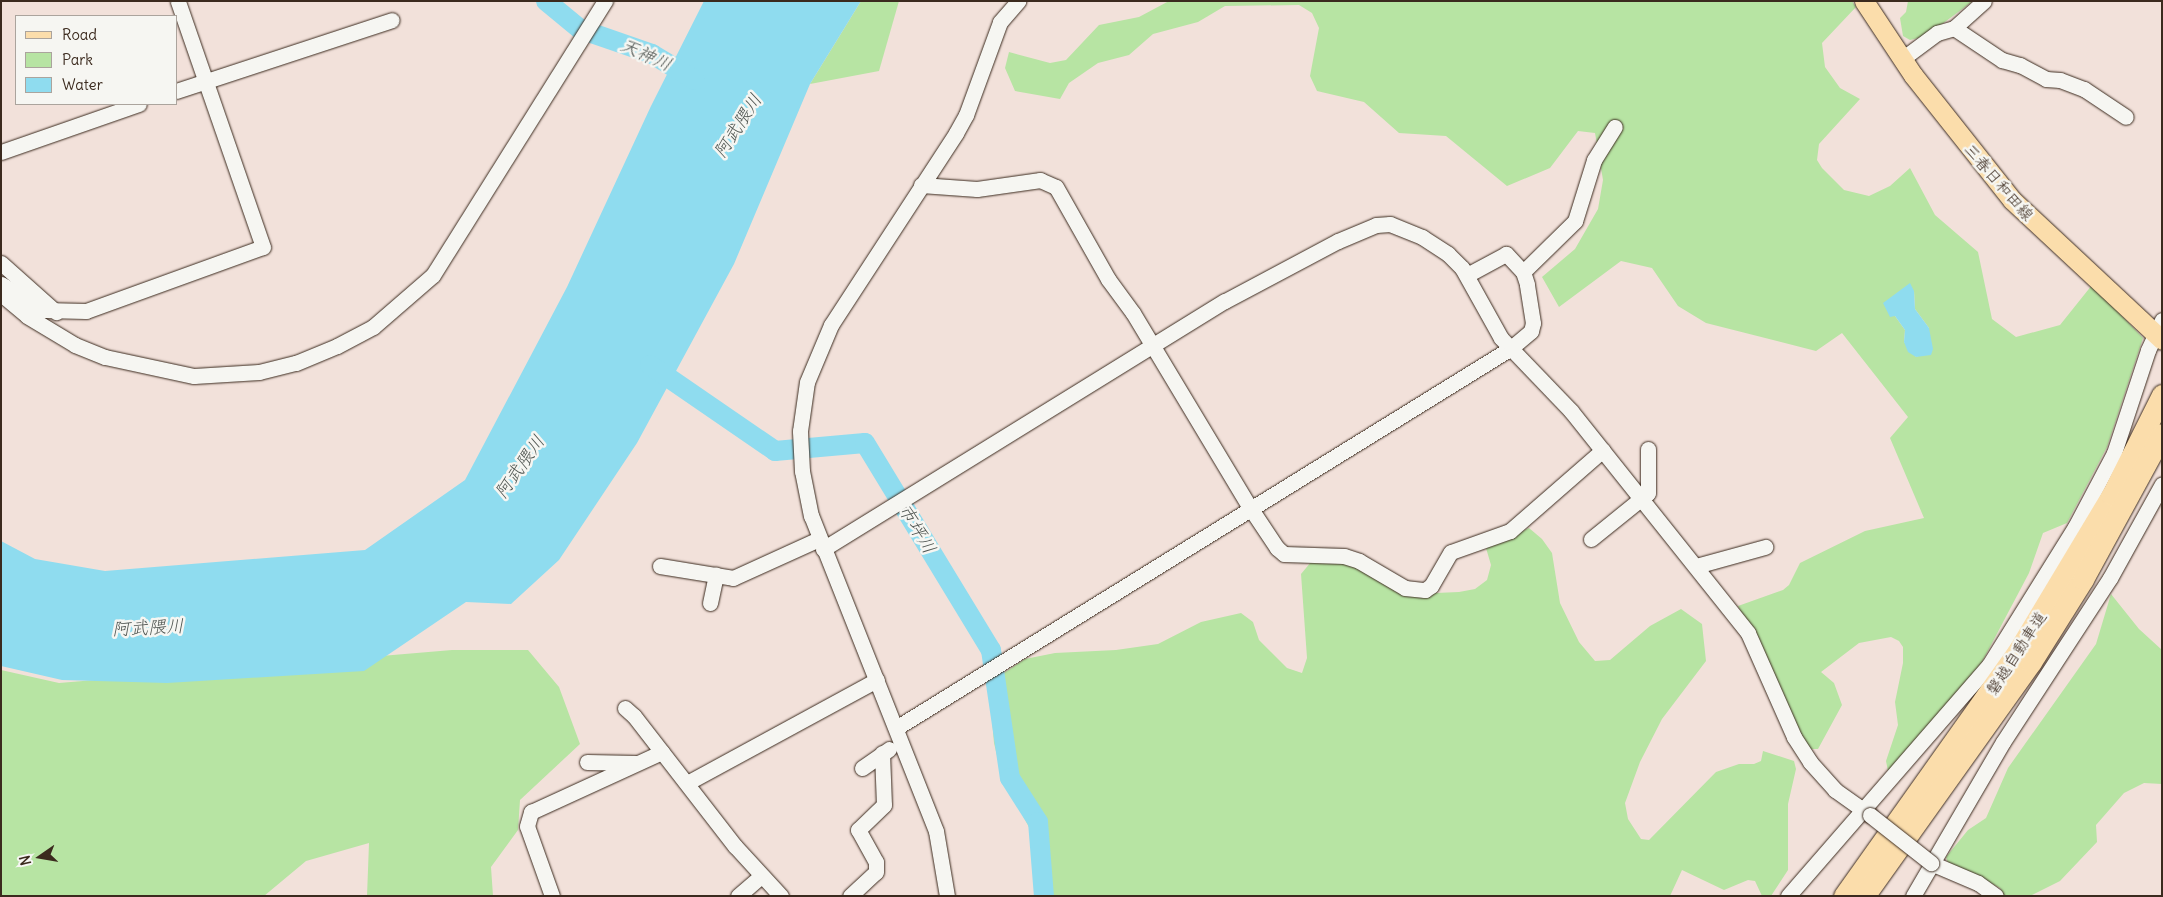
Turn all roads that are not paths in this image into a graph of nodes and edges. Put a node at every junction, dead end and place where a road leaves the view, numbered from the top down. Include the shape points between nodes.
1 (178, 1) edge
2 (605, 1) edge
3 (1018, 1) edge
4 (1864, 1) edge
5 (1984, 1) edge
6 (392, 20) dead end
7 (1954, 28) junction
8 (1902, 59) junction
9 (205, 81) junction
10 (178, 90) edge
11 (136, 105) edge
12 (2126, 117) dead end
13 (1615, 127) dead end
14 (1, 152) edge
15 (921, 185) junction
16 (1, 263) edge
17 (1523, 272) junction
18 (1467, 276) junction
19 (1, 284) edge
20 (1, 294) edge
21 (56, 313) junction
22 (2160, 333) edge
23 (1151, 346) junction
24 (1511, 348) junction
25 (2162, 395) edge
26 (2162, 434) edge
27 (1648, 449) dead end
28 (1603, 450) junction
29 (2162, 484) edge
30 (1643, 500) junction
31 (1251, 509) junction
32 (1591, 538) dead end
33 (821, 544) junction
34 (1765, 547) dead end
35 (660, 566) dead end
36 (1696, 566) junction
37 (716, 576) junction
38 (710, 603) dead end
39 (877, 680) junction
40 (625, 708) dead end
41 (896, 728) junction
42 (902, 745) junction
43 (662, 752) junction
44 (882, 753) junction
45 (587, 762) dead end
46 (637, 764) junction
47 (862, 768) dead end
48 (687, 784) junction
49 (1866, 813) junction
50 (1931, 863) junction
51 (761, 876) junction
52 (552, 896) edge
53 (738, 896) edge
54 (781, 896) edge
55 (850, 896) edge
56 (947, 896) edge
57 (1788, 896) edge
58 (1844, 896) edge
59 (1864, 896) edge
60 (1913, 896) edge
61 (1996, 896) edge

1 - 9 street
2 - 20 street via 433,275 373,327 337,346 259,372 194,376 105,357 74,345 27,316
3 - 15 street via 1000,22 966,114
4 - 8 main road, 三春日和田線
5 - 7 street
6 - 9 street
7 - 8 street via 1937,34
7 - 12 street via 2002,60 2020,64 2046,79 2060,80 2084,89
8 - 22 main road, 三春日和田線 via 2012,200
9 - 10 street
9 - 21 street via 263,247 86,311
11 - 14 street
13 - 17 street via 1594,160 1575,221
15 - 23 street via 977,188 1040,180 1056,187 1082,237
15 - 33 street via 831,325 808,382 800,453 805,493
16 - 21 street
17 - 18 street via 1506,254
17 - 24 street via 1533,323 1531,331
18 - 23 street via 1448,254 1422,237 1390,224 1376,225 1300,259
18 - 24 street via 1491,325
19 - 21 street
22 - 49 street via 2114,453 2075,527 1989,665
23 - 31 street
23 - 33 street
24 - 28 street
24 - 31 street
25 - 58 highway, 磐越自動車道 via 2112,495 2022,645
26 - 59 highway, 磐越自動車道 via 2083,579 2031,662
27 - 30 street via 1648,493
28 - 30 street
28 - 31 street via 1510,532 1451,552 1431,586 1425,590 1405,588 1359,560 1344,556 1284,554
29 - 50 street via 2105,587 2034,693
30 - 32 street
30 - 36 street
31 - 41 street
33 - 37 street via 733,578
33 - 39 street
34 - 36 street
35 - 37 street
36 - 49 street via 1748,633 1802,752 1835,790
37 - 38 street
39 - 41 street
39 - 48 street
40 - 43 street
41 - 42 street
42 - 44 street
42 - 56 street via 936,831
43 - 46 street
43 - 48 street
44 - 47 street
44 - 55 street via 884,805 858,830 876,862 876,872
45 - 46 street
46 - 52 street via 531,812 527,826
48 - 51 street
49 - 50 street, bridge
49 - 57 street
50 - 60 street
50 - 61 street via 1978,883
51 - 53 street
51 - 54 street

